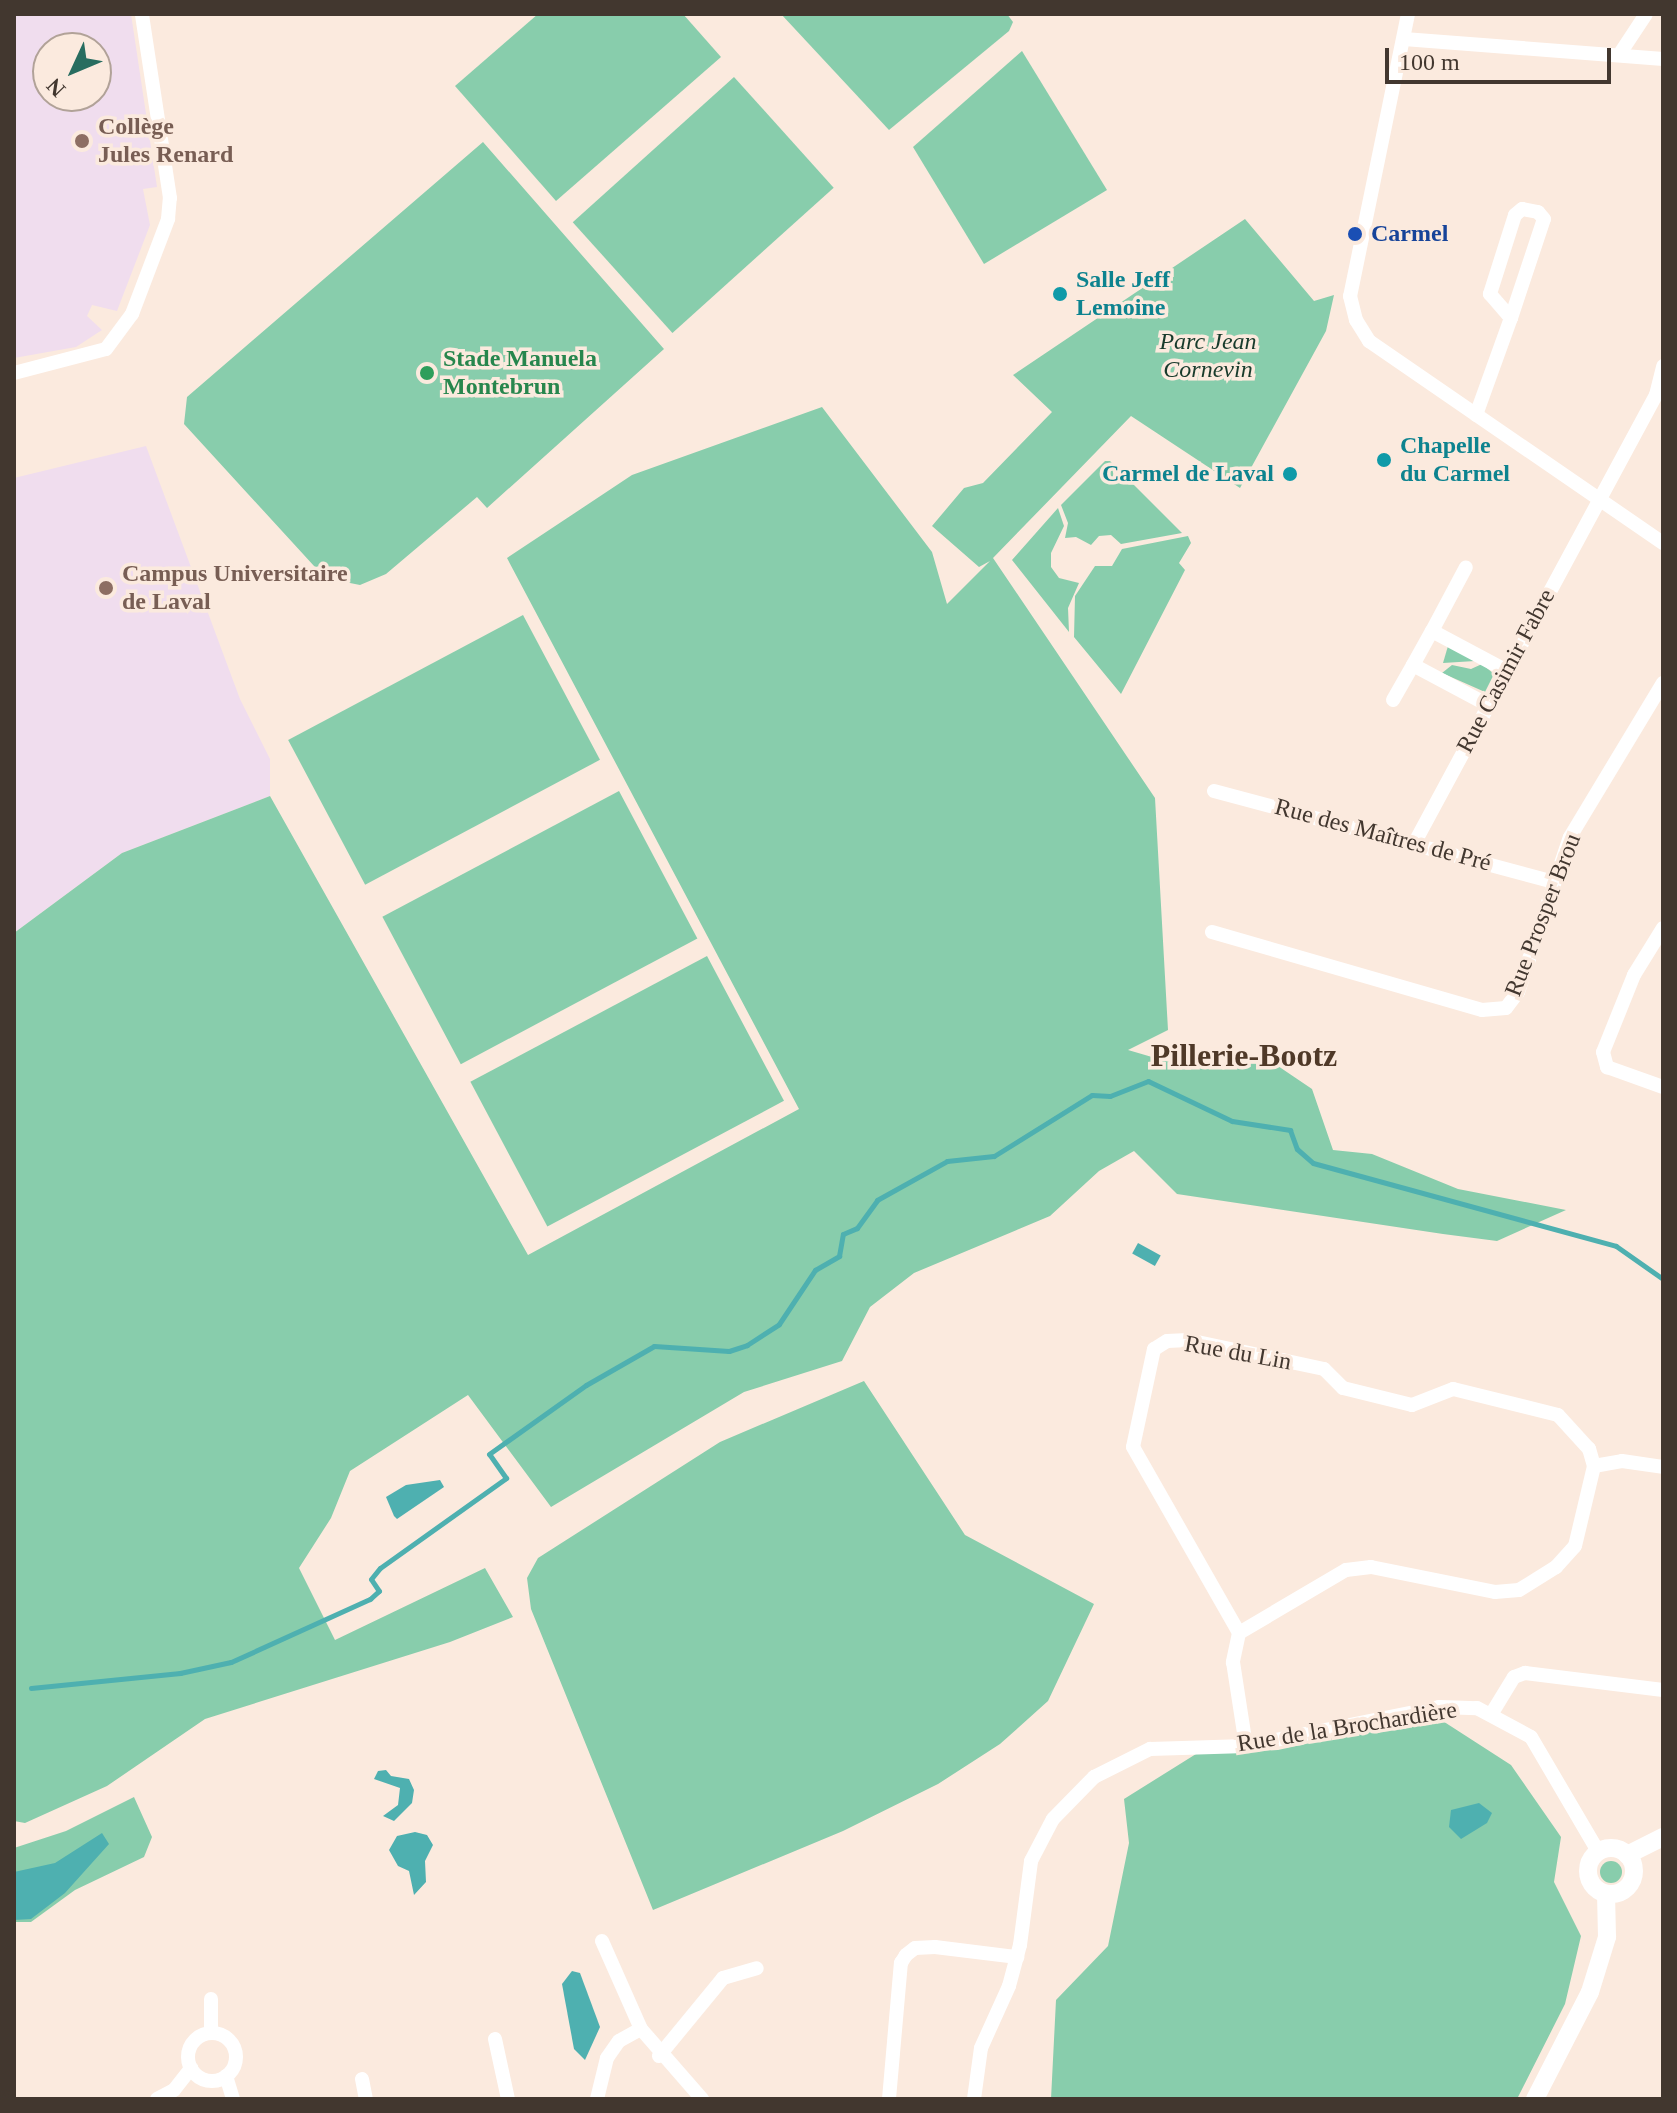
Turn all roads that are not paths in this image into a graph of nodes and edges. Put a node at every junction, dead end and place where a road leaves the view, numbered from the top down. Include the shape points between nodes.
1 (142, 14) edge
2 (1408, 14) edge
3 (1646, 14) edge
4 (1404, 39) junction
5 (1619, 55) junction
6 (1663, 59) edge
7 (1511, 318) junction
8 (1663, 366) edge
9 (14, 373) edge
10 (1476, 415) junction
11 (1599, 501) junction
12 (1663, 543) edge
13 (1466, 567) dead end
14 (1432, 631) junction
15 (1413, 665) junction
16 (1507, 671) junction
17 (1663, 683) edge
18 (1393, 700) dead end
19 (1488, 705) junction
20 (1214, 791) dead end
21 (1415, 842) junction
22 (1551, 881) junction
23 (1663, 928) edge
24 (1212, 932) dead end
25 (1663, 1087) edge
26 (1594, 1466) junction
27 (1663, 1467) edge
28 (1239, 1633) junction
29 (1663, 1690) edge
30 (1492, 1713) junction
31 (1246, 1746) junction
32 (1663, 1837) edge
33 (1598, 1851) junction
34 (1627, 1855) junction
35 (1606, 1894) junction
36 (602, 1941) dead end
37 (1017, 1957) junction
38 (757, 1968) dead end
39 (211, 1999) dead end
40 (641, 2029) junction
41 (211, 2033) junction
42 (495, 2039) dead end
43 (659, 2056) junction
44 (191, 2068) junction
45 (226, 2076) junction
46 (362, 2079) dead end
47 (157, 2099) edge
48 (233, 2099) edge
49 (366, 2099) edge
50 (508, 2099) edge
51 (597, 2099) edge
52 (702, 2099) edge
53 (889, 2099) edge
54 (974, 2099) edge
55 (1535, 2099) edge

1 - 9 street via 170,198 168,219 132,314 106,349
2 - 4 street
3 - 5 street
4 - 5 street
4 - 10 street via 1350,296 1369,341
5 - 6 street
7 - 7 street via 1544,219 1522,209 1515,215 1490,294
7 - 10 street
8 - 11 street, Rue Casimir Fabre via 1656,395
10 - 11 street
11 - 12 street
11 - 16 street, Rue Casimir Fabre
13 - 14 street
14 - 15 street
14 - 16 street
15 - 18 street
15 - 19 street
16 - 19 street, Rue Casimir Fabre
17 - 22 street, Rue Prosper Brou via 1570,837
19 - 21 street, Rue Casimir Fabre
20 - 21 street, Rue des Maîtres de Pré
21 - 22 street, Rue des Maîtres de Pré
22 - 24 street, Rue Prosper Brou via 1518,992 1496,1012
23 - 25 street via 1629,988 1603,1052 1607,1067
26 - 27 street via 1622,1461
26 - 28 street via 1575,1546 1556,1567 1519,1590 1495,1592 1371,1567 1346,1570
26 - 28 street, Rue du Lin via 1576,1430 1558,1415 1453,1389 1412,1405 1343,1388 1324,1369 1188,1340 1167,1341 1154,1349 1133,1447
28 - 31 street via 1233,1662
29 - 30 street via 1525,1673 1514,1677
30 - 31 street, Rue de la Brochardière via 1439,1707
30 - 33 street, Rue de la Brochardière via 1531,1737
31 - 37 street, Rue de la Brochardière via 1150,1749 1094,1777 1053,1819 1031,1861
32 - 34 street
33 - 34 street via 1613,1848
33 - 35 street via 1587,1871 1593,1886
34 - 35 street via 1634,1866 1630,1885
35 - 55 street via 1607,1937 1590,1992
36 - 40 street
37 - 53 street via 935,1947 915,1948 906,1955 901,1963
37 - 54 street, Rue de la Brochardière via 981,2048
38 - 43 street via 723,1978
39 - 41 street
40 - 43 street
40 - 51 street via 619,2041 607,2058
41 - 44 street via 191,2046
41 - 45 street via 224,2036 235,2048 235,2063
42 - 50 street
43 - 52 street
44 - 45 street via 203,2079
44 - 47 street via 174,2090
45 - 48 street
46 - 49 street

